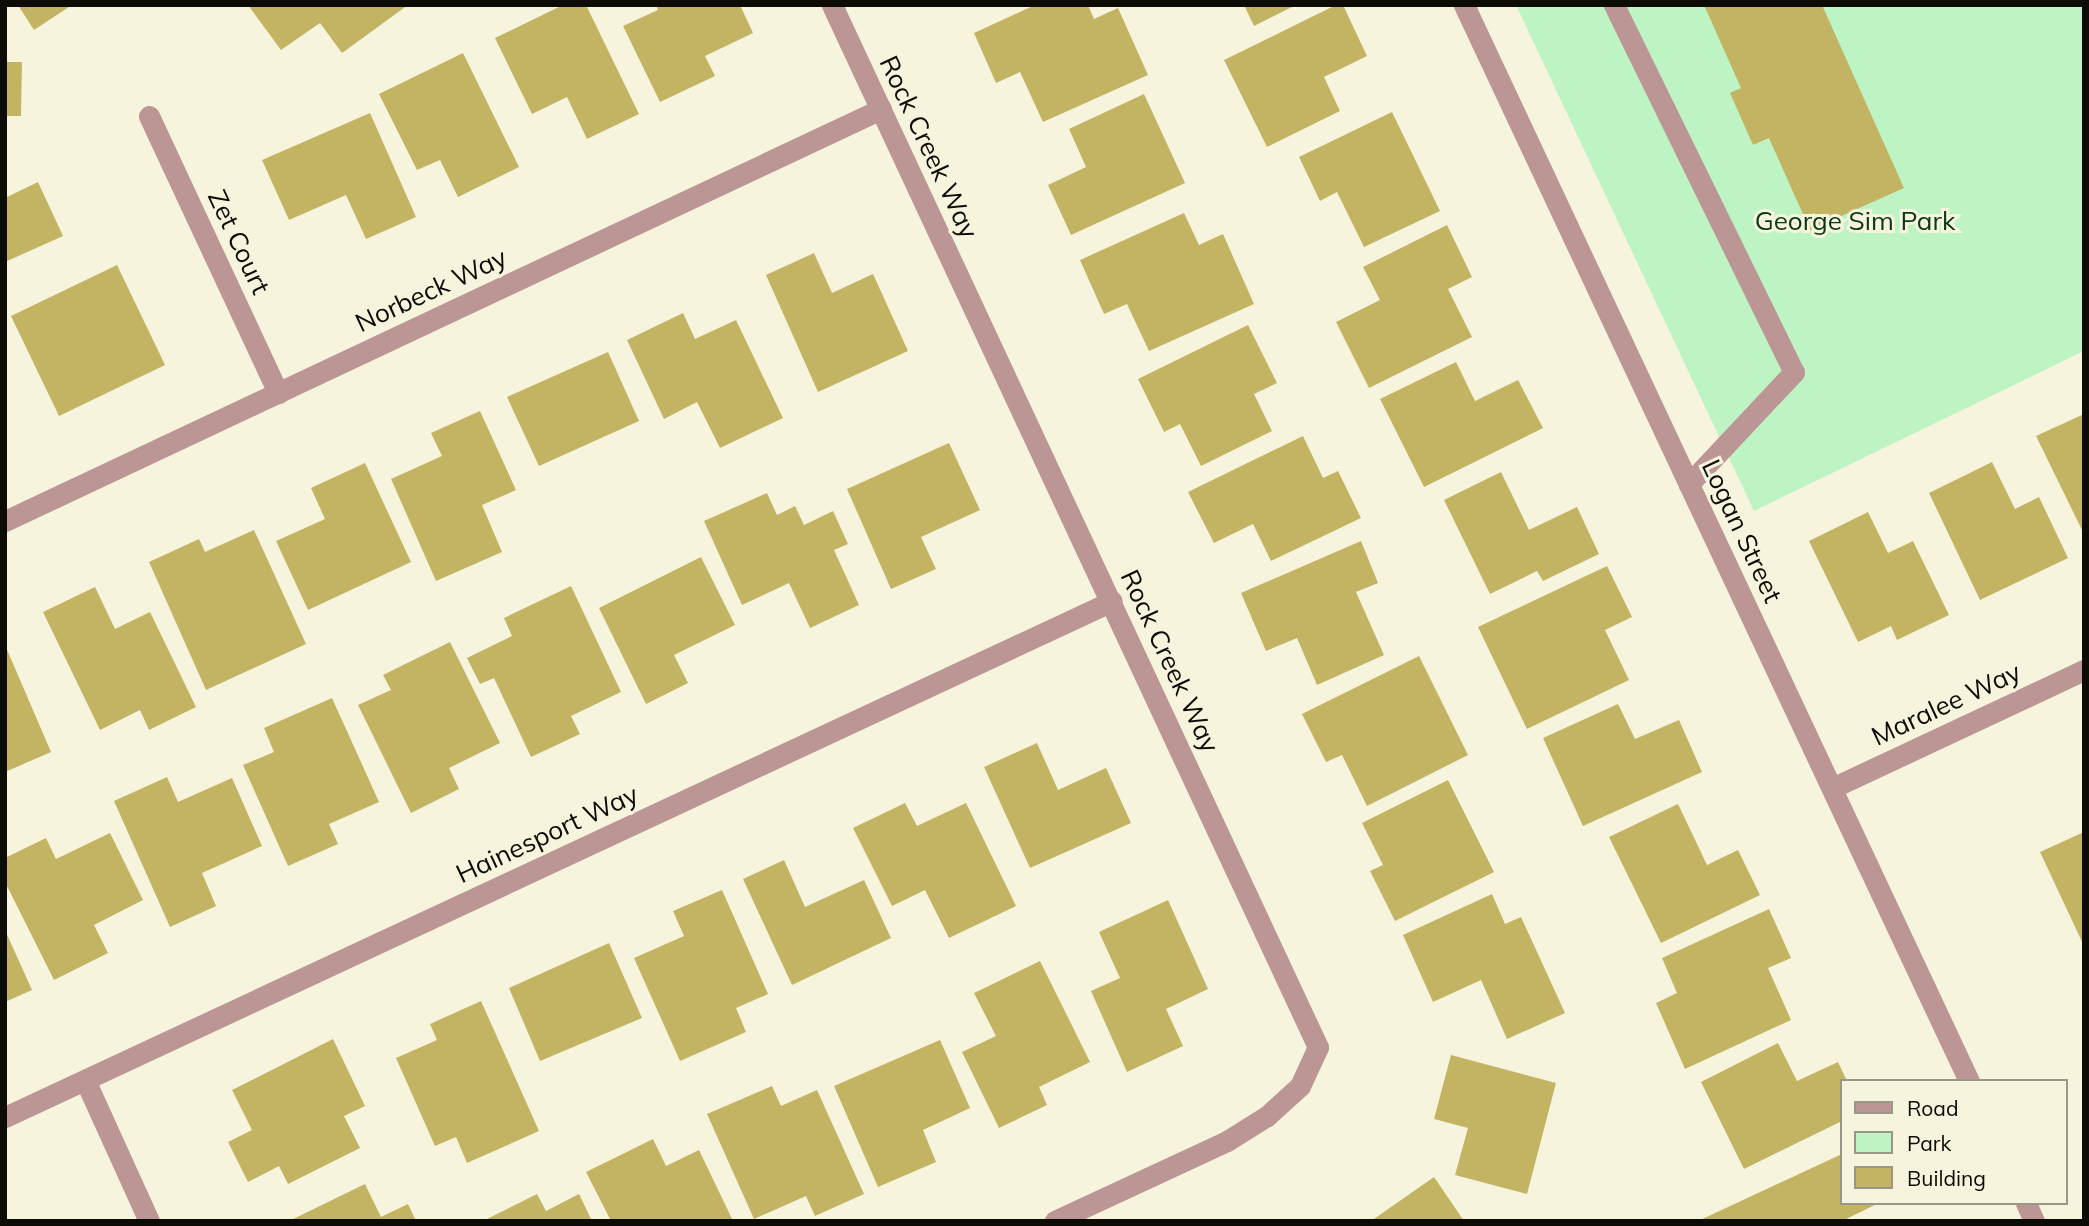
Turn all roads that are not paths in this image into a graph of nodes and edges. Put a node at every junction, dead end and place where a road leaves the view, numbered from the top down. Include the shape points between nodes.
1 (832, 5) edge
2 (1464, 5) edge
3 (1614, 5) edge
4 (880, 109) junction
5 (149, 116) dead end
6 (278, 393) junction
7 (1689, 484) junction
8 (5, 521) edge
9 (1112, 601) junction
10 (2084, 670) edge
11 (1832, 788) junction
12 (1968, 1079) edge
13 (85, 1080) junction
14 (5, 1117) edge
15 (2027, 1205) edge
16 (149, 1221) edge
17 (1055, 1221) edge
18 (2034, 1221) edge

1 - 4 street, Rock Creek Way
2 - 7 street, Logan Street
3 - 7 street via 1794,372
4 - 6 street, Norbeck Way
4 - 9 street, Rock Creek Way
5 - 6 street, Zet Court
6 - 8 street, Norbeck Way
7 - 11 street, Logan Street
9 - 13 street, Hainesport Way
9 - 17 street, Rock Creek Way via 1318,1046 1300,1086 1267,1116 1227,1141
10 - 11 street, Maralee Way
11 - 12 street, Logan Street
13 - 14 street, Hainesport Way
13 - 16 street
15 - 18 street

